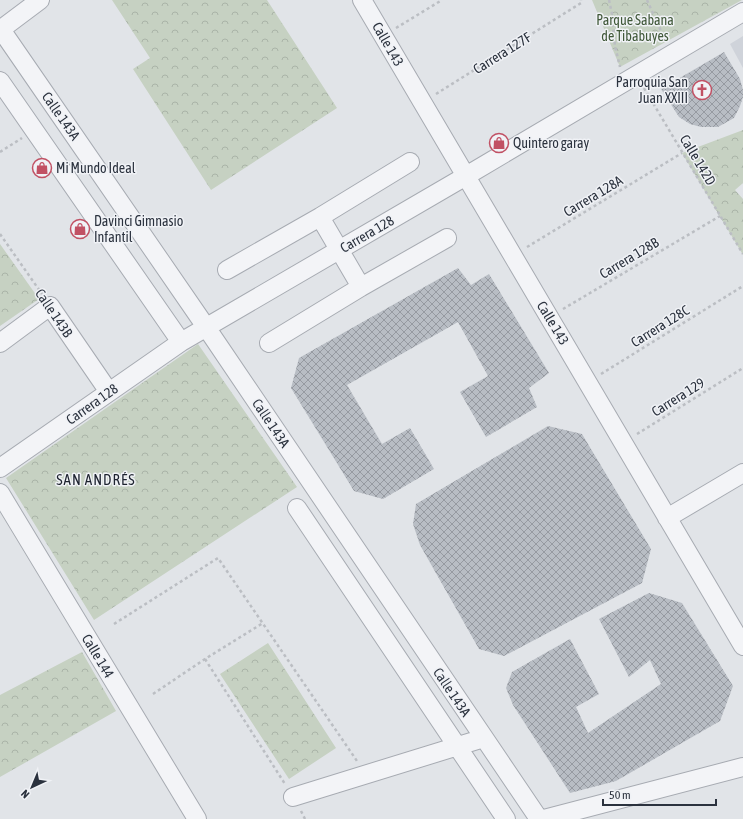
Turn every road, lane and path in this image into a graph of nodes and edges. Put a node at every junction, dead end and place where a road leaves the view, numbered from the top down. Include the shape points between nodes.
1 (40, 0) edge
2 (362, 0) edge
3 (442, 0) edge
4 (609, 0) edge
5 (647, 0) edge
6 (581, 1) edge
7 (743, 12) edge
8 (0, 29) edge
9 (383, 36) junction
10 (671, 55) junction
11 (630, 79) junction
12 (0, 82) edge
13 (422, 103) junction
14 (34, 130) junction
15 (0, 152) edge
16 (682, 152) junction
17 (410, 162) dead end
18 (466, 176) junction
19 (720, 216) junction
20 (320, 217) junction
21 (0, 234) edge
22 (447, 238) dead end
23 (340, 250) junction
24 (743, 254) edge
25 (513, 256) junction
26 (227, 270) dead end
27 (743, 286) edge
28 (361, 287) junction
29 (50, 306) junction
30 (549, 317) junction
31 (206, 327) junction
32 (181, 342) junction
33 (0, 343) edge
34 (269, 343) dead end
35 (743, 368) edge
36 (587, 382) junction
37 (109, 392) junction
38 (623, 443) junction
39 (0, 468) edge
40 (743, 473) edge
41 (0, 492) edge
42 (297, 508) dead end
43 (667, 518) junction
44 (263, 623) junction
45 (114, 624) dead end
46 (743, 646) edge
47 (205, 659) junction
48 (153, 694) dead end
49 (484, 738) junction
50 (457, 746) junction
51 (743, 767) edge
52 (366, 775) junction
53 (293, 797) junction
54 (197, 819) edge
55 (305, 819) edge
56 (506, 819) edge
57 (538, 819) edge
58 (544, 819) edge

1 - 8 street
2 - 9 street, Calle 143
3 - 9 path
4 - 11 path, Calle 142D via 615,46
5 - 10 path
6 - 13 path, Carrera 127F
7 - 10 street, Carrera 128
8 - 31 street, Calle 143A
9 - 13 street, Calle 143
10 - 11 street, Carrera 128
11 - 16 path, Calle 142D
11 - 18 street, Carrera 128
12 - 14 street
13 - 18 street, Calle 143
14 - 15 path
14 - 32 street
16 - 19 path, Calle 142D
16 - 25 path, Carrera 128A
17 - 20 street
18 - 23 street, Carrera 128
18 - 25 street, Calle 143
19 - 24 path, Calle 142D
19 - 30 path, Carrera 128B
20 - 23 street
20 - 26 street
21 - 29 path, Calle 143B
22 - 28 street
23 - 28 street
23 - 31 street, Carrera 128
25 - 30 street, Calle 143
27 - 36 path, Carrera 128C
28 - 34 street
29 - 33 street
29 - 37 street, Calle 143B
30 - 36 street, Calle 143
31 - 32 street, Carrera 128
31 - 49 street, Calle 143A
32 - 37 street, Carrera 128
35 - 38 path, Carrera 129
36 - 38 street, Calle 143
37 - 39 street, Carrera 128
38 - 43 street, Calle 143
40 - 43 street
41 - 54 street, Calle 144
42 - 50 street
43 - 46 street, Calle 143
44 - 45 path via 218,558
44 - 47 path
44 - 52 path
47 - 48 path
47 - 53 path
49 - 50 street
49 - 57 street, Calle 143A
50 - 52 street
50 - 56 street
51 - 58 street
52 - 53 street
53 - 55 path

